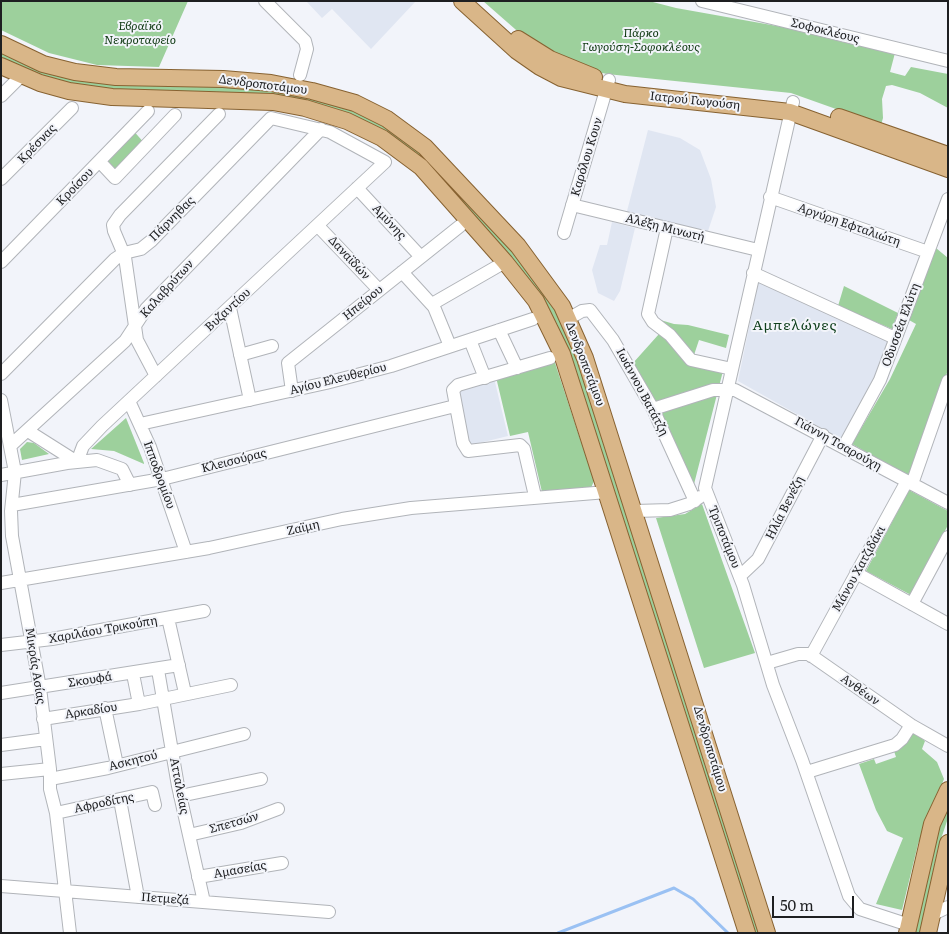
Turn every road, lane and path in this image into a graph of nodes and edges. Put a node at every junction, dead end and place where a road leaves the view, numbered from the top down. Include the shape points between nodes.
1 (265, 1) edge
2 (462, 1) edge
3 (475, 1) edge
4 (702, 1) edge
5 (753, 7) edge
6 (1, 44) edge
7 (948, 61) edge
8 (1, 66) edge
9 (300, 74) dead end
10 (21, 76) junction
11 (608, 86) junction
12 (4, 90) edge
13 (792, 107) junction
14 (72, 108) dead end
15 (148, 111) dead end
16 (219, 114) dead end
17 (175, 115) dead end
18 (131, 128) junction
19 (321, 129) junction
20 (146, 144) junction
21 (948, 155) edge
22 (100, 162) junction
23 (948, 169) edge
24 (1, 179) edge
25 (357, 188) junction
26 (770, 198) junction
27 (948, 199) edge
28 (572, 205) junction
29 (318, 226) junction
30 (460, 226) dead end
31 (667, 228) junction
32 (564, 233) dead end
33 (758, 250) junction
34 (928, 252) junction
35 (124, 253) junction
36 (421, 257) junction
37 (1, 262) edge
38 (505, 262) junction
39 (402, 272) junction
40 (753, 273) junction
41 (379, 290) junction
42 (432, 304) junction
43 (230, 308) junction
44 (533, 319) dead end
45 (568, 319) junction
46 (136, 326) junction
47 (500, 330) junction
48 (895, 338) junction
49 (470, 340) junction
50 (272, 346) dead end
51 (450, 346) junction
52 (240, 355) junction
53 (550, 358) dead end
54 (517, 368) junction
55 (732, 369) junction
56 (1, 374) edge
57 (156, 376) junction
58 (485, 378) junction
59 (948, 381) edge
60 (728, 388) junction
61 (292, 391) junction
62 (1, 400) edge
63 (250, 400) junction
64 (129, 401) junction
65 (455, 406) junction
66 (654, 409) junction
67 (140, 424) junction
68 (28, 431) junction
69 (823, 434) junction
70 (7, 438) edge
71 (844, 446) junction
72 (77, 462) junction
73 (15, 472) junction
74 (1, 475) edge
75 (162, 479) junction
76 (909, 483) junction
77 (130, 484) junction
78 (705, 488) junction
79 (607, 492) junction
80 (535, 496) junction
81 (695, 501) junction
82 (948, 502) edge
83 (12, 505) junction
84 (635, 511) junction
85 (7, 537) edge
86 (948, 537) edge
87 (186, 552) junction
88 (856, 573) junction
89 (740, 576) junction
90 (21, 579) junction
91 (1, 582) edge
92 (912, 604) junction
93 (204, 611) dead end
94 (168, 618) junction
95 (948, 624) edge
96 (33, 642) junction
97 (1, 645) edge
98 (810, 656) junction
99 (767, 663) junction
100 (179, 665) junction
101 (158, 670) junction
102 (133, 674) junction
103 (231, 685) dead end
104 (40, 688) junction
105 (1, 693) edge
106 (185, 693) junction
107 (164, 699) junction
108 (139, 704) junction
109 (105, 708) junction
110 (43, 719) junction
111 (911, 725) junction
112 (244, 734) dead end
113 (46, 739) junction
114 (1, 745) edge
115 (948, 746) edge
116 (172, 752) junction
117 (118, 765) junction
118 (806, 772) junction
119 (1, 774) edge
120 (50, 774) junction
121 (261, 779) dead end
122 (948, 790) edge
123 (180, 796) junction
124 (120, 800) junction
125 (155, 805) dead end
126 (278, 809) dead end
127 (56, 813) junction
128 (190, 835) junction
129 (948, 842) edge
130 (282, 863) dead end
131 (945, 871) edge
132 (198, 877) junction
133 (1, 886) edge
134 (65, 892) junction
135 (138, 897) junction
136 (204, 902) junction
137 (948, 906) edge
138 (329, 912) dead end
139 (932, 915) junction
140 (908, 929) edge
141 (70, 933) edge
142 (747, 933) edge
143 (768, 933) edge
144 (928, 933) edge

1 - 9 street via 305,41 306,53
2 - 11 main road, Ιατρού Γωγούση via 512,47 540,67 562,78
3 - 11 main road, Ιατρού Γωγούση via 517,38 550,59
4 - 5 street, Σοφοκλέους
5 - 7 street, Σοφοκλέους
6 - 45 main road, Δενδροποτάμου via 43,64 75,72 284,85 343,99 367,109 406,132 437,158 530,261
8 - 10 main road, Δενδροποτάμου
10 - 12 street
10 - 38 main road, Δενδροποτάμου via 59,89 101,96 285,103 347,121 382,138 421,167
11 - 13 main road, Ιατρού Γωγούση
11 - 28 street, Καρόλου Κουν
13 - 21 main road, Ιατρού Γωγούση
13 - 23 main road, Ιατρού Γωγούση
13 - 26 street
14 - 24 street, Κρέσνας
15 - 18 street, Κροίσου
16 - 35 street via 120,215 113,226
17 - 20 street
18 - 20 street
18 - 22 street, Κροίσου
19 - 25 street, Βυζαντίου via 385,162
19 - 35 street, Πάρνηθας via 271,118 147,244
19 - 46 street, Καλαβρύτων via 142,313
20 - 22 street via 116,178
22 - 37 street, Κροίσου
25 - 29 street, Βυζαντίου
25 - 36 street, Αμύνης
26 - 33 street
26 - 34 street, Αργύρη Εφταλιώτη
27 - 34 street, Οδυσσέα Ελύτη
28 - 31 street, Αλέξη Μινωτή
28 - 32 street, Καρόλου Κουν
29 - 41 street, Δαναϊδών
29 - 43 street, Βυζαντίου
30 - 36 street, Ηπείρου
31 - 33 street, Αλέξη Μινωτή
31 - 55 street via 648,308 650,317 691,360
33 - 40 street
34 - 48 street, Οδυσσέα Ελύτη
35 - 46 street
35 - 56 street, Πάρνηθας via 97,276
36 - 39 street, Ηπείρου
38 - 42 street
38 - 79 main road, Δενδροποτάμου via 536,301 557,341
39 - 41 street, Ηπείρου
39 - 42 street
40 - 48 street
40 - 55 street
41 - 61 street, Ηπείρου via 288,363
42 - 51 street
43 - 52 street
43 - 57 street, Βυζαντίου
44 - 47 street, Αγίου Ελευθερίου
45 - 66 street, Ιωάννου Βατάτζη via 586,310 594,312
45 - 84 main road, Δενδροποτάμου via 596,388
46 - 57 street via 139,346
46 - 68 street, Καλαβρύτων via 125,341
47 - 49 street, Αγίου Ελευθερίου
47 - 54 street
48 - 71 street, Οδυσσέα Ελύτη via 880,380
49 - 51 street, Αγίου Ελευθερίου
49 - 58 street
50 - 52 street
51 - 61 street, Αγίου Ελευθερίου via 391,366
52 - 63 street
53 - 54 street
54 - 58 street
55 - 60 street
57 - 64 street, Βυζαντίου
58 - 65 street via 458,385 453,390
59 - 76 street, Μάνου Χατζιδάκι
60 - 66 street
60 - 69 street, Γιάννη Τσαρούχη
60 - 78 street
61 - 63 street, Αγίου Ελευθερίου
62 - 70 street, Μικράς Ασίας
63 - 67 street, Αγίου Ελευθερίου
64 - 67 street, Ιπποδρομίου
64 - 72 street, Βυζαντίου via 83,446
65 - 75 street, Κλεισούρας
65 - 80 street via 463,443 468,451 520,445
66 - 81 street, Ιωάννου Βατάτζη
67 - 75 street, Ιπποδρομίου
68 - 70 street, Καλαβρύτων
68 - 72 street
69 - 71 street, Γιάννη Τσαρούχη
69 - 89 street, Ηλία Βενέζη via 761,554
70 - 73 street, Μικράς Ασίας
71 - 76 street, Γιάννη Τσαρούχη
72 - 73 street
72 - 77 street via 97,460 118,466 124,470
73 - 74 street
73 - 83 street, Μικράς Ασίας
75 - 77 street, Κλεισούρας
75 - 87 street, Ιπποδρομίου
76 - 82 street, Γιάννη Τσαρούχη
76 - 88 street, Μάνου Χατζιδάκι
77 - 83 street, Κλεισούρας
78 - 81 street
78 - 89 street, Τριποτάμου
79 - 80 street, Ζαϊμη
79 - 142 main road, Δενδροποτάμου
80 - 87 street, Ζαϊμη via 411,508 342,519
81 - 84 street via 670,510
83 - 85 street, Μικράς Ασίας
84 - 143 main road, Δενδροποτάμου
85 - 90 street, Μικράς Ασίας
86 - 92 street
87 - 90 street, Ζαϊμη
88 - 92 street
88 - 98 street, Μάνου Χατζιδάκι
89 - 99 street, Τριποτάμου
90 - 91 street, Ζαϊμη
90 - 96 street, Μικράς Ασίας
92 - 95 street
93 - 94 street, Χαριλάου Τρικούπη
94 - 96 street, Χαριλάου Τρικούπη
94 - 100 street
96 - 97 street, Χαριλάου Τρικούπη
96 - 104 street, Μικράς Ασίας
98 - 99 street via 798,654
98 - 111 street, Ανθέων
99 - 118 street, Τριποτάμου
100 - 101 street, Σκουφά
100 - 106 street
101 - 102 street, Σκουφά
101 - 107 street, Ατταλείας
102 - 104 street, Σκουφά
102 - 108 street
103 - 106 street
104 - 105 street, Σκουφά
104 - 110 street, Μικράς Ασίας
106 - 107 street
107 - 108 street, Αρκαδίου
107 - 116 street, Ατταλείας
108 - 109 street, Αρκαδίου
109 - 110 street, Αρκαδίου
109 - 117 street
110 - 113 street, Μικράς Ασίας
111 - 115 street, Ανθέων
111 - 118 street via 895,745
112 - 116 street, Ασκητού
113 - 114 street
113 - 120 street, Μικράς Ασίας
116 - 117 street, Ασκητού
116 - 123 street, Ατταλείας
117 - 120 street, Ασκητού
118 - 140 street, Τριποτάμου via 851,901 860,910
119 - 120 street, Ασκητού
120 - 127 street, Μικράς Ασίας
121 - 123 street
122 - 140 main road via 932,824
123 - 128 street, Ατταλείας
124 - 125 street, Αφροδίτης via 152,792
124 - 127 street, Αφροδίτης
124 - 135 street
126 - 128 street, Σπετσών via 241,823
127 - 134 street, Μικράς Ασίας
128 - 132 street, Ατταλείας
129 - 131 main road
130 - 132 street, Αμασείας
131 - 139 main road
132 - 136 street, Ατταλείας
133 - 134 street, Πετμεζά
134 - 135 street, Πετμεζά
134 - 141 street, Μικράς Ασίας
135 - 136 street, Πετμεζά
136 - 138 street, Πετμεζά
137 - 139 street
139 - 144 main road

